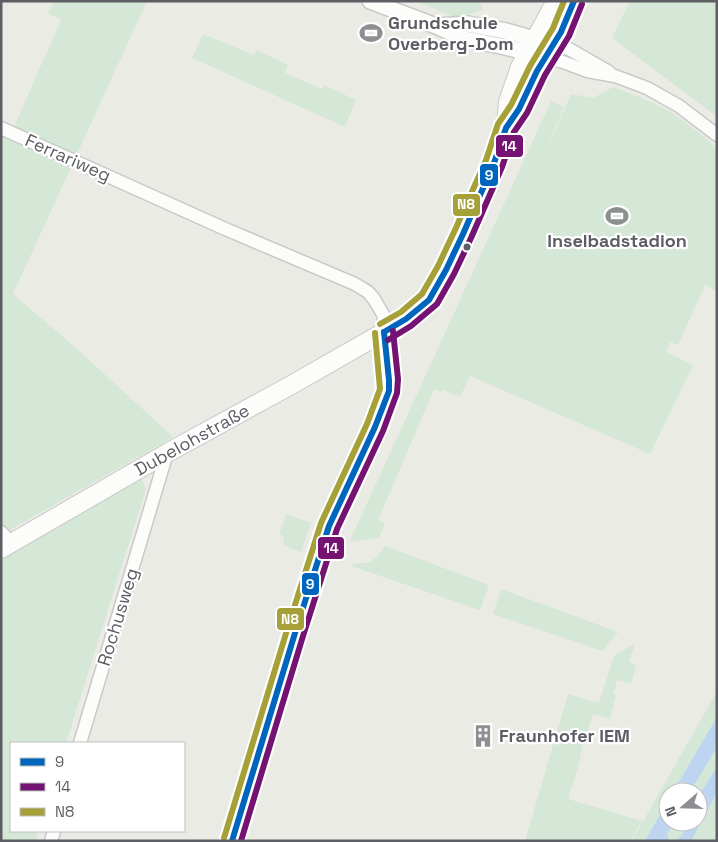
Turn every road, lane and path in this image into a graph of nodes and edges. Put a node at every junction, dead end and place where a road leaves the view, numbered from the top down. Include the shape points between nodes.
1 (370, 1) edge
2 (556, 1) edge
3 (574, 1) edge
4 (531, 46) junction
5 (550, 51) junction
6 (1, 128) edge
7 (506, 128) junction
8 (717, 135) edge
9 (384, 332) junction
10 (167, 453) junction
11 (146, 465) junction
12 (155, 491) junction
13 (5, 542) edge
14 (80, 742) edge
15 (232, 841) edge

1 - 4 street via 436,26 468,24 506,30
2 - 4 main road
3 - 5 main road
4 - 5 street
4 - 7 main road via 508,102
5 - 7 main road via 520,109
5 - 8 street via 563,62 615,76 664,96
6 - 9 street, Ferrariweg via 355,284 368,292 384,316
7 - 9 main road, Dubelohstraße via 464,234 429,300
9 - 10 main road, Dubelohstraße
9 - 15 street via 389,391 323,545
10 - 11 main road, Dubelohstraße
10 - 12 street, Rochusweg
11 - 12 street
11 - 13 main road, Dubelohstraße
12 - 14 street, Rochusweg

